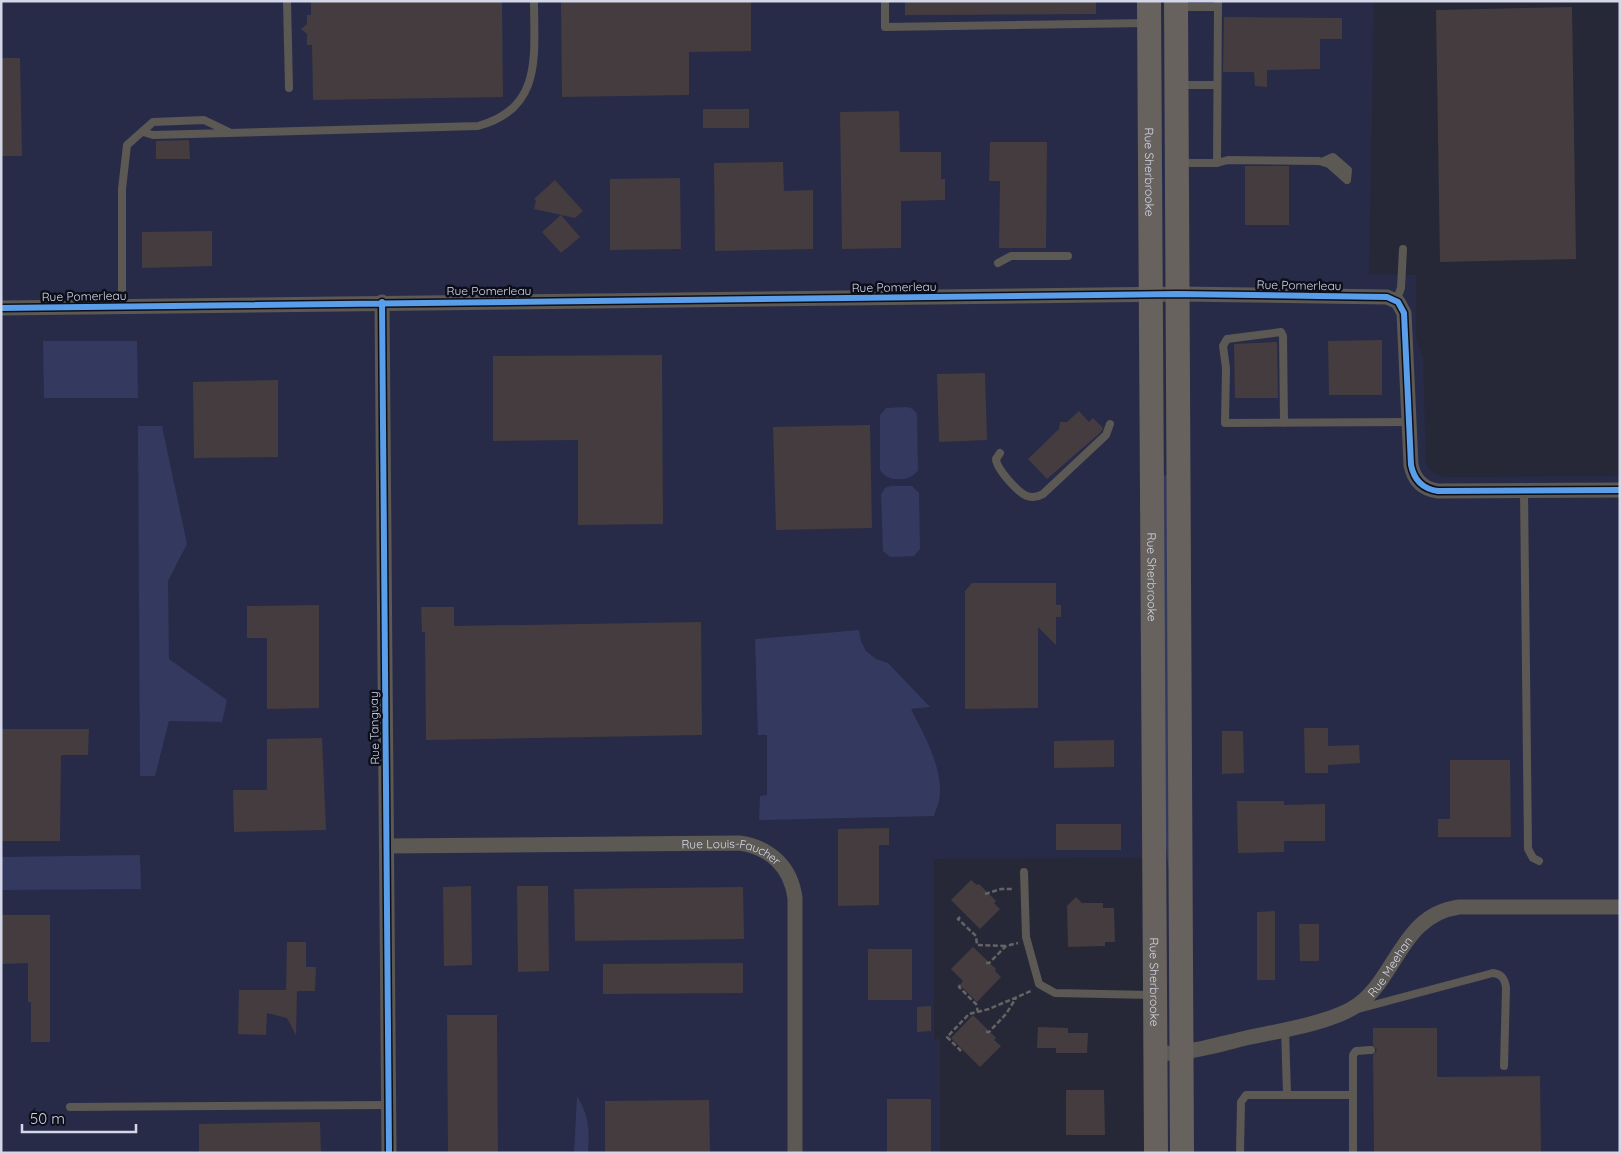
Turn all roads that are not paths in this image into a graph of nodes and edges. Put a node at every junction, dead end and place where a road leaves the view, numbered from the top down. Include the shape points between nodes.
1 (287, 1) edge
2 (534, 1) edge
3 (885, 1) edge
4 (1176, 4) edge
5 (1218, 4) edge
6 (1149, 12) edge
7 (1176, 85) junction
8 (1217, 85) junction
9 (289, 88) dead end
10 (143, 132) junction
11 (231, 133) junction
12 (1177, 163) junction
13 (1217, 163) junction
14 (1347, 180) dead end
15 (1403, 249) dead end
16 (1068, 256) dead end
17 (998, 263) dead end
18 (1178, 294) junction
19 (1150, 295) junction
20 (1396, 301) junction
21 (382, 302) junction
22 (122, 307) junction
23 (1, 308) edge
24 (1408, 422) junction
25 (1284, 423) junction
26 (1110, 424) dead end
27 (1000, 453) dead end
28 (1620, 490) edge
29 (1524, 491) junction
30 (387, 846) junction
31 (1539, 861) dead end
32 (1024, 872) dead end
33 (1620, 906) edge
34 (1156, 995) junction
35 (1342, 1014) junction
36 (1285, 1029) junction
37 (1371, 1050) dead end
38 (1157, 1053) junction
39 (1182, 1053) junction
40 (1504, 1066) dead end
41 (1287, 1094) junction
42 (1353, 1095) junction
43 (389, 1105) junction
44 (70, 1107) dead end
45 (390, 1153) edge
46 (795, 1153) edge
47 (1156, 1153) edge
48 (1182, 1153) edge
49 (1240, 1153) edge
50 (1353, 1153) edge

1 - 9 lane
2 - 11 lane via 532,76 521,99 502,117 478,126
3 - 6 lane via 885,27
4 - 5 lane
4 - 7 main road, Rue Sherbrooke
5 - 8 lane
6 - 19 main road, Rue Sherbrooke
7 - 8 lane
7 - 12 main road, Rue Sherbrooke
8 - 13 lane
10 - 11 lane via 153,135
10 - 11 lane via 153,122 204,120
10 - 22 lane via 127,145 124,161
12 - 13 lane
12 - 18 main road, Rue Sherbrooke
13 - 14 lane via 1228,160 1324,161
15 - 20 lane via 1401,288
16 - 17 lane via 1011,256
18 - 19 street, Rue Pomerleau
18 - 20 street, Rue Pomerleau via 1387,298
18 - 39 main road, Rue Sherbrooke
19 - 21 street, Rue Pomerleau
19 - 34 main road, Rue Sherbrooke
20 - 24 street via 1404,313
21 - 22 street, Rue Pomerleau
21 - 30 street, Rue Tanguay
22 - 23 street, Rue Pomerleau
24 - 25 lane
24 - 29 street via 1412,471 1427,488 1438,491
25 - 25 lane via 1225,423 1224,343 1231,338 1278,331 1283,336
26 - 27 lane via 1106,435 1043,494 1034,498 1023,494 998,469 996,459
28 - 29 street
29 - 31 lane via 1528,850
30 - 43 street, Rue Tanguay
30 - 46 street, Rue Louis-Faucher via 739,843 770,853 789,876 795,898
32 - 34 lane via 1027,942 1036,978 1042,986 1055,993
33 - 35 street, Rue Meehan via 1459,907 1442,910 1419,925 1367,996
34 - 38 main road, Rue Sherbrooke
35 - 36 street, Rue Meehan
35 - 40 lane via 1498,974 1503,977 1506,988
36 - 39 street, Rue Meehan
36 - 41 lane
37 - 42 lane via 1354,1052
38 - 39 street, Rue Meehan
38 - 47 main road, Rue Sherbrooke
39 - 48 main road, Rue Sherbrooke
41 - 42 lane
41 - 49 lane via 1250,1094 1243,1098 1240,1106
42 - 50 lane
43 - 44 lane
43 - 45 street, Rue Tanguay

